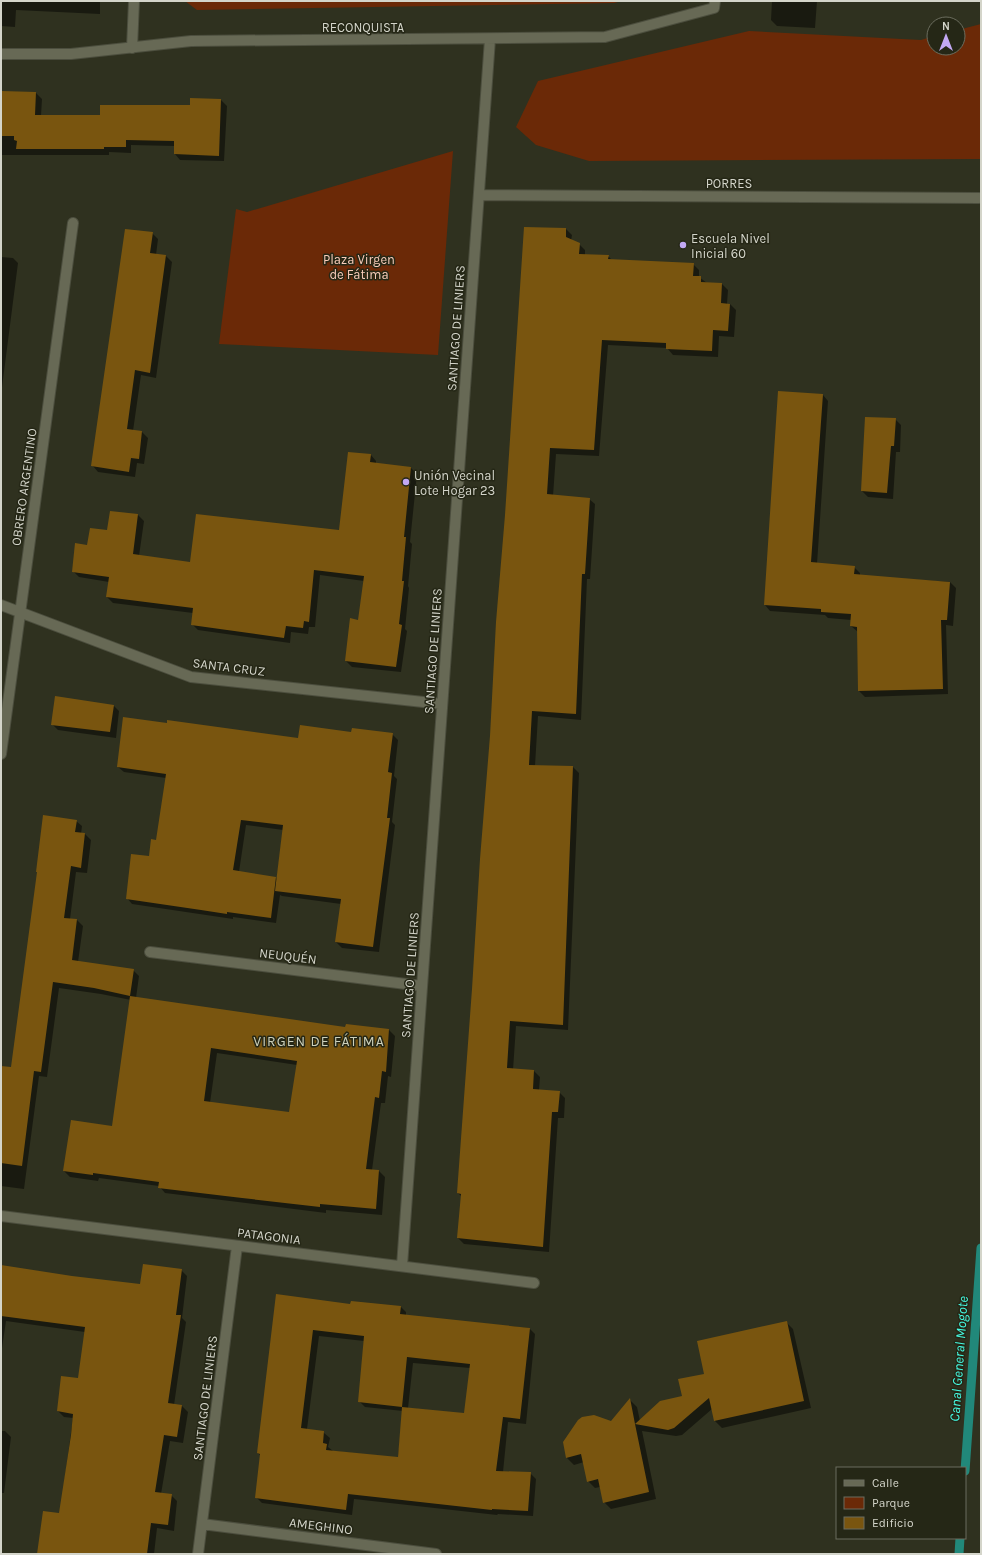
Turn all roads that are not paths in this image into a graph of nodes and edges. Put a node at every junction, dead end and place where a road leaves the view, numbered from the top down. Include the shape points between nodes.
1 (134, 1) edge
2 (715, 1) edge
3 (490, 38) junction
4 (132, 48) junction
5 (1, 54) edge
6 (479, 195) junction
7 (980, 198) dead end
8 (73, 224) dead end
9 (1, 605) edge
10 (20, 612) junction
11 (442, 704) junction
12 (1, 754) edge
13 (150, 952) dead end
14 (422, 986) junction
15 (1, 1216) edge
16 (237, 1246) junction
17 (402, 1266) junction
18 (534, 1283) dead end
19 (202, 1524) junction
20 (198, 1554) edge
21 (436, 1554) edge

1 - 4 street
2 - 3 street, RECONQUISTA via 714,8 605,37
3 - 4 street, RECONQUISTA via 191,41
3 - 6 street, SANTIAGO DE LINIERS
4 - 5 street, RECONQUISTA via 70,54
6 - 7 street, PORRES
6 - 11 street, SANTIAGO DE LINIERS
8 - 10 street, OBRERO ARGENTINO
9 - 10 street, SANTA CRUZ
10 - 11 street, SANTA CRUZ via 191,677
10 - 12 street, OBRERO ARGENTINO
11 - 14 street, SANTIAGO DE LINIERS
13 - 14 street, NEUQUÉN
14 - 17 street, SANTIAGO DE LINIERS
15 - 16 street, PATAGONIA
16 - 17 street, PATAGONIA
16 - 19 street, SANTIAGO DE LINIERS
17 - 18 street, PATAGONIA
19 - 20 street, SANTIAGO DE LINIERS
19 - 21 street, AMEGHINO

